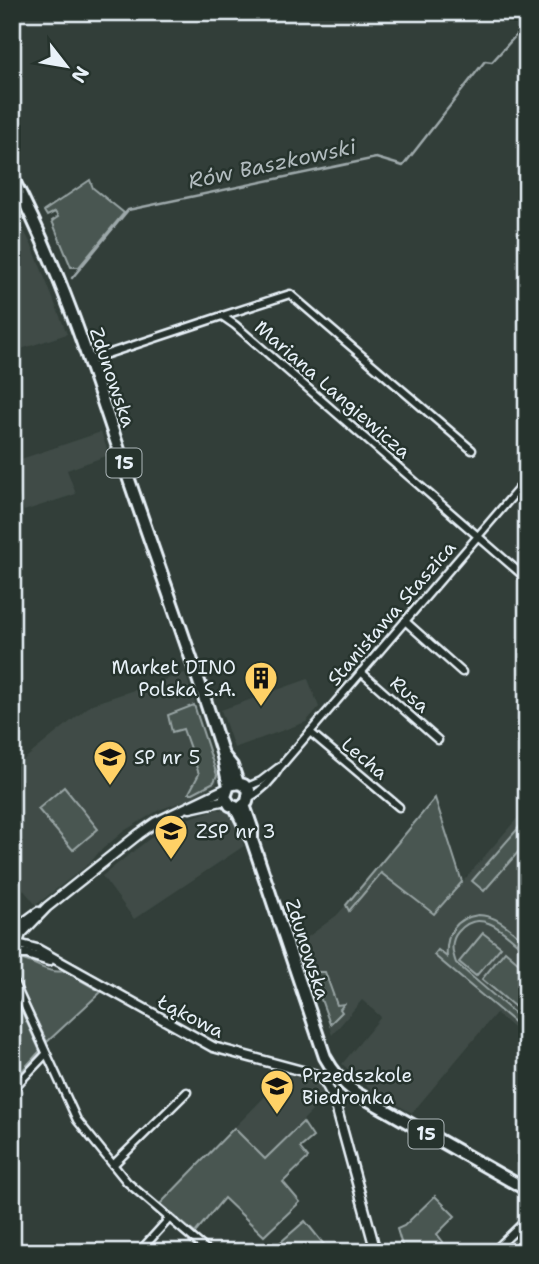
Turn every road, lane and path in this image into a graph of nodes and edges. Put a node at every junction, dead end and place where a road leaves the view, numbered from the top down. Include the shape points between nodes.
1 (12, 177) edge
2 (222, 316) junction
3 (89, 360) junction
4 (472, 450) dead end
5 (527, 479) edge
6 (478, 536) junction
7 (527, 579) edge
8 (405, 621) junction
9 (361, 672) junction
10 (463, 672) dead end
11 (310, 732) junction
12 (438, 740) dead end
13 (280, 767) junction
14 (237, 794) junction
15 (399, 807) dead end
16 (15, 938) edge
17 (14, 958) edge
18 (56, 961) junction
19 (12, 978) edge
20 (46, 1054) junction
21 (12, 1090) edge
22 (187, 1091) dead end
23 (113, 1165) junction
24 (527, 1190) edge
25 (527, 1219) edge
26 (168, 1220) junction
27 (139, 1252) edge
28 (209, 1252) edge
29 (376, 1252) edge
30 (493, 1252) edge

1 - 3 main road, Zdunowska / 15 via 35,221
2 - 3 street
2 - 4 street via 290,294
2 - 6 street, Mariana Langiewicza
3 - 14 main road, Zdunowska / 15 via 223,754 232,766
5 - 6 street, Stanisława Staszica
6 - 7 street, Mariana Langiewicza
6 - 8 street, Stanisława Staszica
8 - 9 street, Stanisława Staszica
8 - 10 street
9 - 11 street, Stanisława Staszica
9 - 12 street, Rusa
11 - 13 street, Stanisława Staszica
11 - 15 street, Lecha
13 - 14 street, Stanisława Staszica
13 - 14 street, Stanisława Staszica via 266,786
14 - 16 street, Stanisława Staszica via 187,808 150,826
14 - 24 main road, Zdunowska / 15 via 331,1069 356,1093
16 - 17 street
16 - 18 street, Łąkowa
17 - 18 street, Łąkowa via 27,954
18 - 29 street, Łąkowa via 213,1047 320,1077 334,1099
19 - 20 street
20 - 21 street
20 - 23 street via 77,1120
22 - 23 street
23 - 26 street
25 - 30 street
26 - 27 street
26 - 28 street

